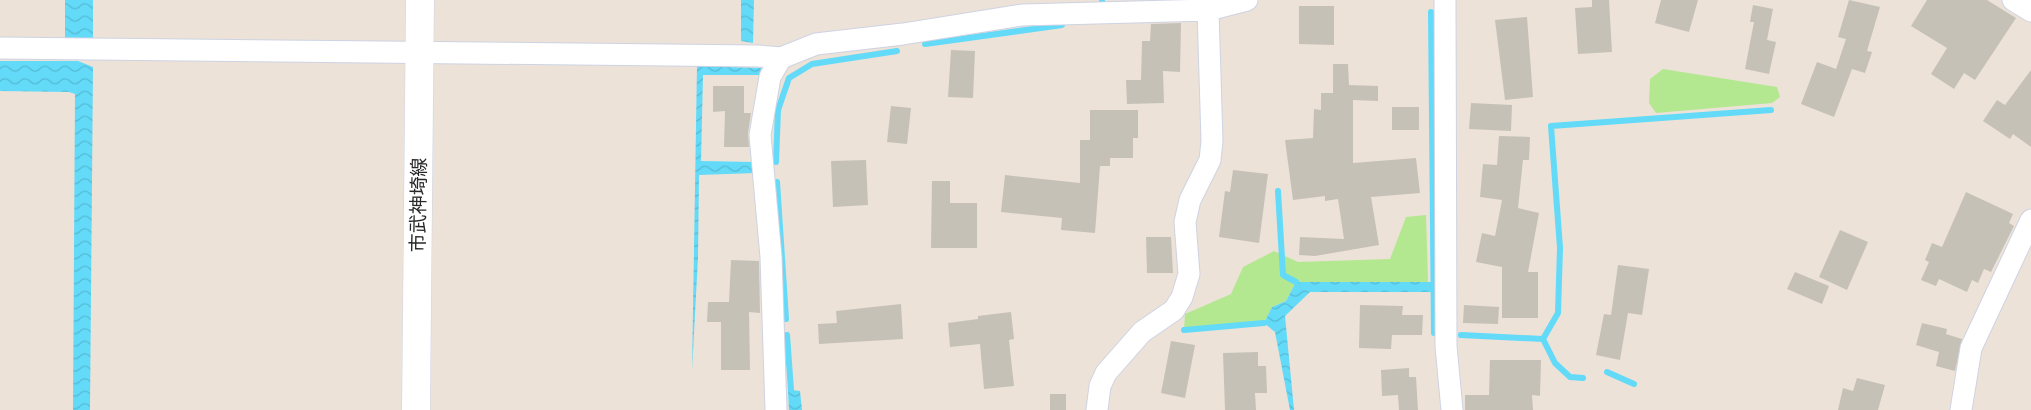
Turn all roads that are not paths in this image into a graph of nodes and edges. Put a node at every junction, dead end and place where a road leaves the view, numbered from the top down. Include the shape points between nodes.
1 (420, 0) edge
2 (1247, 0) edge
3 (1446, 0) edge
4 (2013, 0) edge
5 (1091, 8) edge
6 (1208, 10) junction
7 (2031, 11) edge
8 (0, 48) edge
9 (420, 52) junction
10 (781, 58) junction
11 (2031, 220) edge
12 (416, 410) edge
13 (776, 410) edge
14 (1097, 410) edge
15 (1452, 410) edge
16 (1961, 410) edge

1 - 9 main road, 市武神埼線
2 - 6 street
3 - 15 street via 1446,346
4 - 7 street
5 - 6 street
5 - 10 street via 816,44
6 - 14 street via 1212,141 1210,160 1190,200 1185,222 1189,274 1174,310 1142,332 1106,373 1100,386
8 - 9 street
9 - 10 street
9 - 12 main road, 市武神埼線
10 - 13 street via 770,77 760,135 772,257
11 - 16 street via 1972,348

